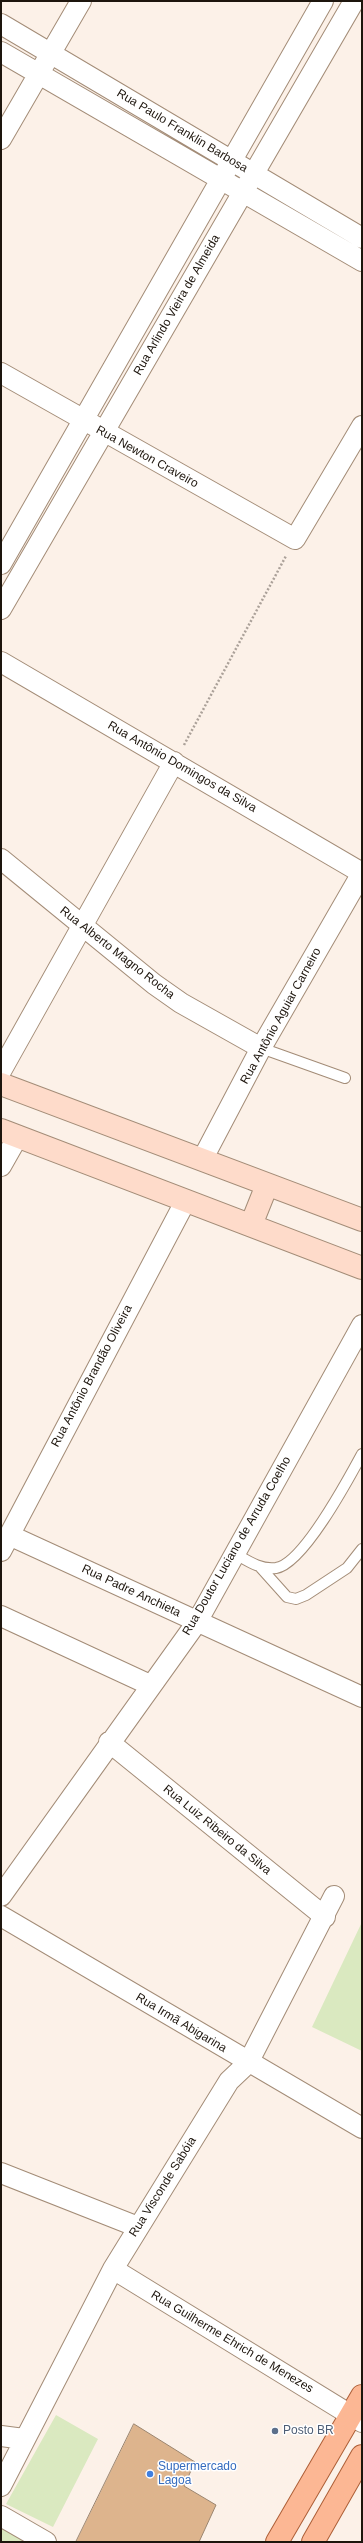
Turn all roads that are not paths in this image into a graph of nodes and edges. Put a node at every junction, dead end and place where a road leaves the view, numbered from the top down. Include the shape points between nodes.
1 (81, 1) edge
2 (354, 1) edge
3 (321, 4) edge
4 (342, 21) junction
5 (1, 24) edge
6 (1, 52) edge
7 (51, 52) junction
8 (288, 63) junction
9 (40, 73) junction
10 (310, 77) junction
11 (1, 139) edge
12 (233, 161) junction
13 (253, 174) junction
14 (223, 181) junction
15 (243, 192) junction
16 (362, 238) edge
17 (362, 261) edge
18 (148, 306) junction
19 (168, 320) junction
20 (1, 372) edge
21 (83, 421) junction
22 (362, 426) edge
23 (105, 433) junction
24 (1, 564) edge
25 (1, 610) edge
26 (1, 662) edge
27 (174, 762) junction
28 (1, 859) edge
29 (362, 873) edge
30 (83, 927) junction
31 (261, 1048) junction
32 (1, 1071) edge
33 (345, 1078) dead end
34 (1, 1084) edge
35 (10, 1133) edge
36 (202, 1160) junction
37 (1, 1166) edge
38 (267, 1185) junction
39 (184, 1202) junction
40 (362, 1220) edge
41 (251, 1225) junction
42 (362, 1268) edge
43 (359, 1340) edge
44 (362, 1454) edge
45 (5, 1543) edge
46 (362, 1549) edge
47 (234, 1553) junction
48 (261, 1568) junction
49 (1, 1616) edge
50 (197, 1622) junction
51 (150, 1685) junction
52 (362, 1697) edge
53 (109, 1742) junction
54 (1, 1896) edge
55 (334, 1896) dead end
56 (1, 1916) edge
57 (325, 1917) junction
58 (248, 2063) junction
59 (362, 2128) edge
60 (1, 2173) edge
61 (138, 2227) junction
62 (113, 2269) junction
63 (359, 2411) edge
64 (1, 2436) edge
65 (24, 2439) junction
66 (362, 2456) edge
67 (1, 2486) edge
68 (1, 2516) edge
69 (46, 2542) edge
70 (277, 2542) edge
71 (313, 2542) edge

1 - 7 street
2 - 4 street, Rua Arlindo Vieira de Almeida
3 - 4 street
3 - 8 street, Rua Arlindo Vieira de Almeida
4 - 10 street, Rua Arlindo Vieira de Almeida
5 - 7 street, Rua Paulo Franklin Barbosa
6 - 9 street, Rua Paulo Franklin Barbosa
7 - 9 street
7 - 12 street, Rua Paulo Franklin Barbosa
8 - 10 street
8 - 12 street, Rua Arlindo Vieira de Almeida
9 - 11 street
9 - 14 street, Rua Paulo Franklin Barbosa
10 - 13 street, Rua Arlindo Vieira de Almeida
12 - 13 street, Rua Paulo Franklin Barbosa
12 - 14 street, Rua Arlindo Vieira de Almeida
13 - 15 street, Rua Arlindo Vieira de Almeida
13 - 16 street, Rua Paulo Franklin Barbosa
14 - 15 street, Rua Paulo Franklin Barbosa
14 - 18 street, Rua Arlindo Vieira de Almeida
15 - 17 street, Rua Paulo Franklin Barbosa
15 - 19 street, Rua Arlindo Vieira de Almeida
18 - 19 street
18 - 21 street, Rua Arlindo Vieira de Almeida
19 - 23 street, Rua Arlindo Vieira de Almeida
20 - 21 street, Rua Newton Craveiro
21 - 23 street, Rua Newton Craveiro
21 - 24 street, Rua Arlindo Vieira de Almeida
22 - 23 street, Rua Newton Craveiro via 295,540
23 - 25 street, Rua Arlindo Vieira de Almeida
26 - 27 street, Rua Antônio Domingos da Silva
27 - 29 street, Rua Antônio Domingos da Silva
27 - 30 street
28 - 30 street, Rua Alberto Magno Rocha
29 - 31 street, Rua Antônio Aguiar Carneiro
30 - 31 street, Rua Alberto Magno Rocha via 181,1003
30 - 32 street
31 - 33 lane
31 - 36 street, Rua Antônio Aguiar Carneiro
34 - 36 main road
35 - 37 street
35 - 39 main road
36 - 38 main road
38 - 40 main road
38 - 41 main road
39 - 41 main road
39 - 45 street, Rua Antônio Brandão Oliveira
41 - 42 main road
43 - 47 street, Rua Doutor Luciano de Arruda Coelho
44 - 48 lane via 334,1505 290,1562 278,1568
45 - 50 street, Rua Padre Anchieta
46 - 48 lane via 347,1568 296,1599 287,1596
47 - 48 lane
47 - 50 street, Rua Doutor Luciano de Arruda Coelho
49 - 51 street
50 - 51 street, Rua Doutor Luciano de Arruda Coelho
50 - 52 street, Rua Padre Anchieta
51 - 53 street, Rua Doutor Luciano de Arruda Coelho
53 - 54 street, Rua Doutor Luciano de Arruda Coelho
53 - 57 street, Rua Luiz Ribeiro da Silva
55 - 57 street, Rua Visconde Sabóia
56 - 58 street, Rua Irmã Abigarina
57 - 58 street, Rua Visconde Sabóia
58 - 59 street, Rua Irmã Abigarina
58 - 61 street, Rua Visconde Sabóia via 229,2081
60 - 61 street
61 - 62 street, Rua Visconde Sabóia
62 - 63 street, Rua Guilherme Ehrich de Menezes
62 - 65 street, Rua Visconde Sabóia
63 - 70 main road
64 - 65 street
65 - 67 street, Rua Visconde Sabóia
66 - 71 main road
68 - 69 street

